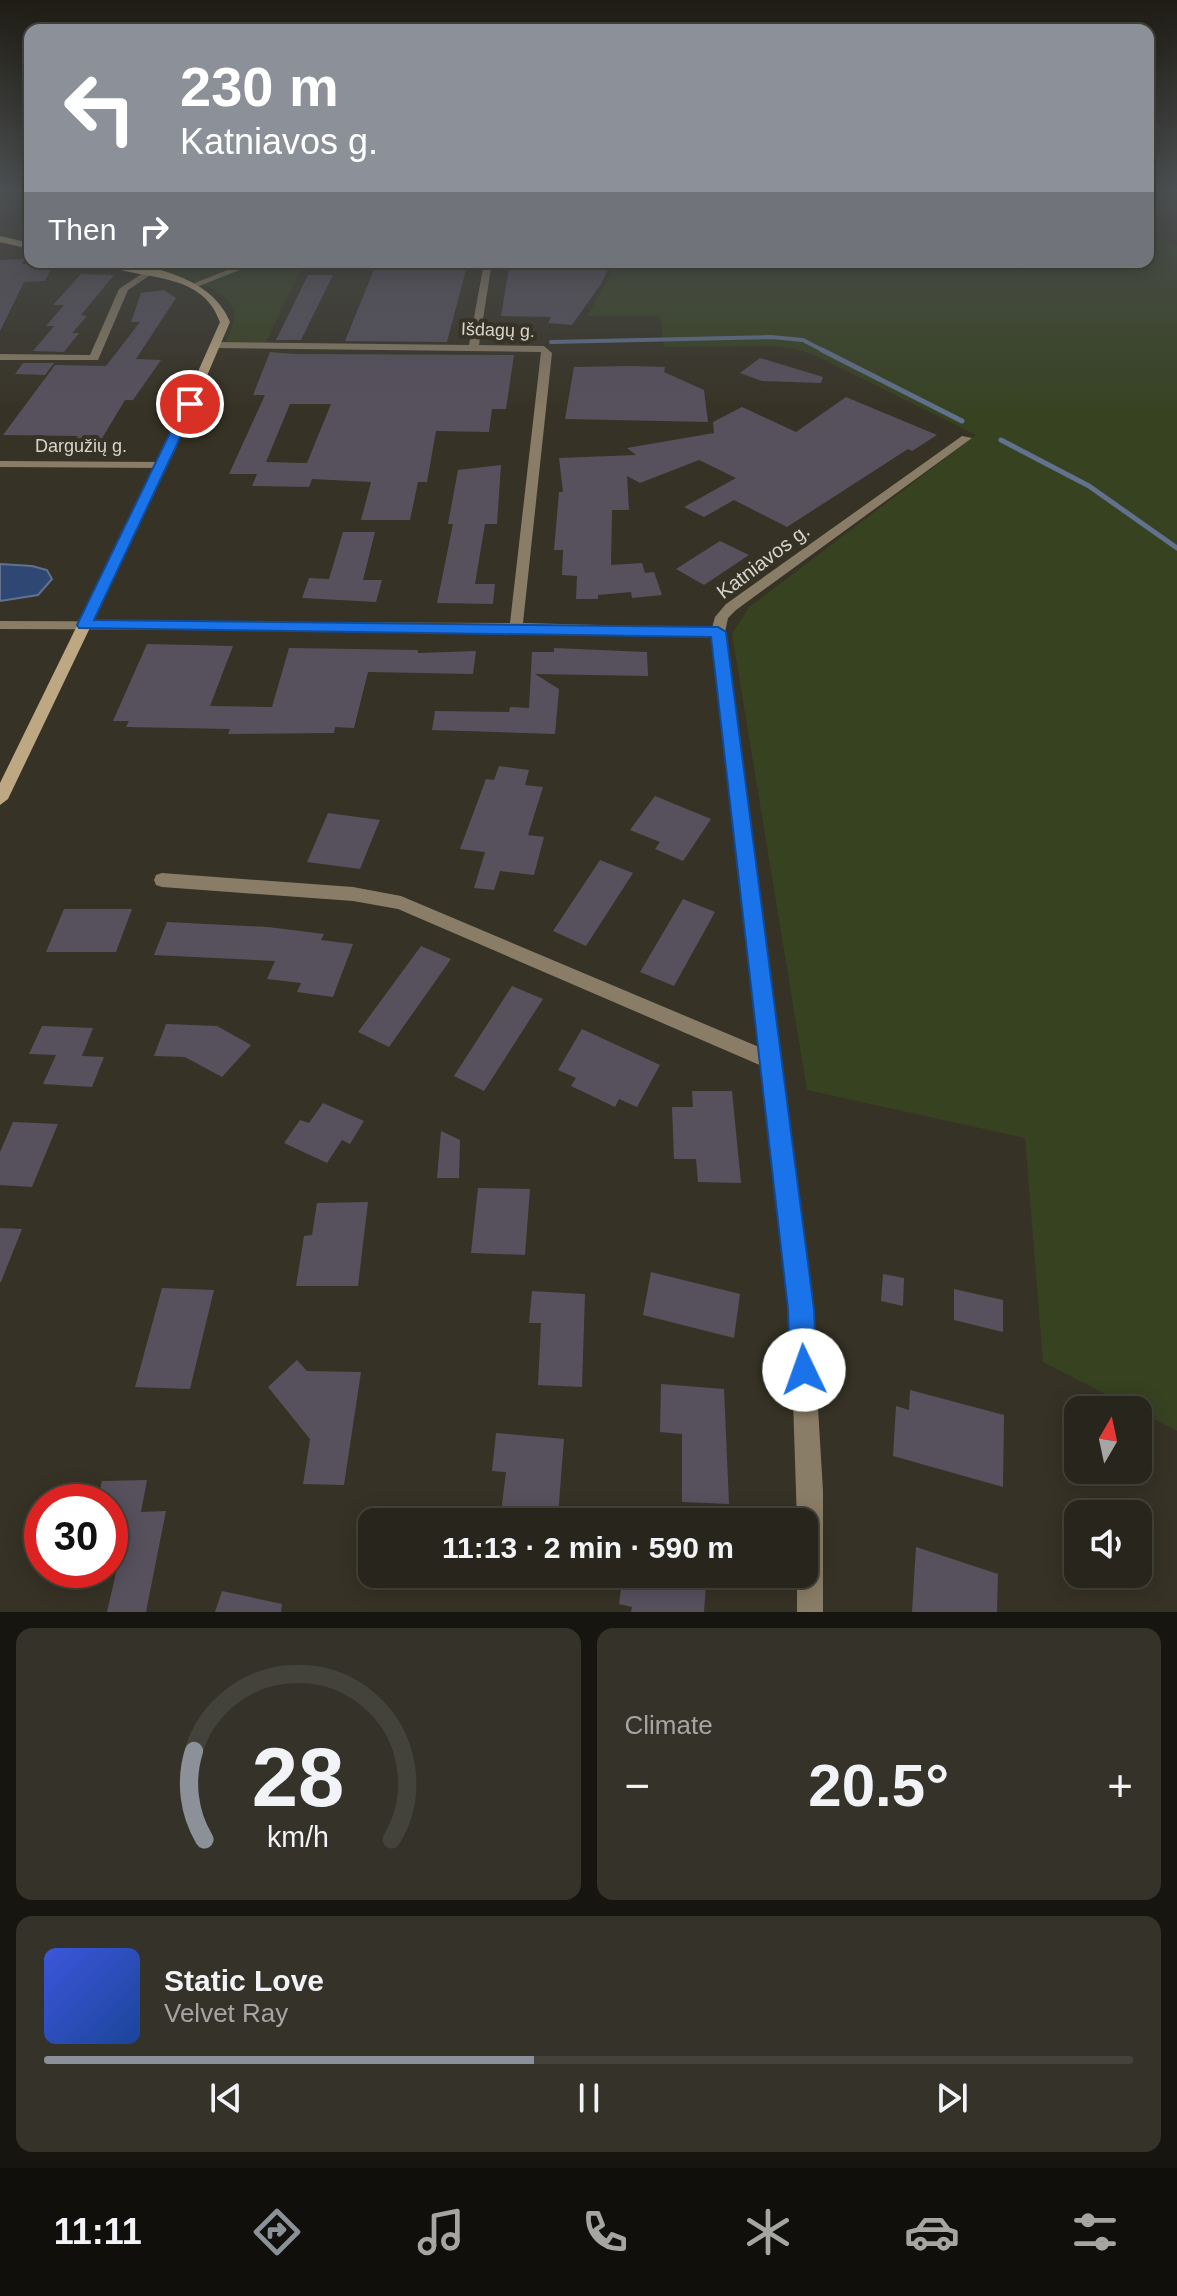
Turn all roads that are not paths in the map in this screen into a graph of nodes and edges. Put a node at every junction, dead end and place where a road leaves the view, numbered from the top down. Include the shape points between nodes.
1 (130, 268) edge
2 (240, 268) edge
3 (487, 268) dead end
4 (149, 272) junction
5 (191, 286) junction
6 (217, 345) junction
7 (474, 347) junction
8 (0, 357) edge
9 (966, 438) dead end
10 (0, 464) edge
11 (161, 465) junction
12 (0, 625) edge
13 (84, 625) junction
14 (516, 627) junction
15 (718, 632) junction
16 (0, 799) edge
17 (162, 880) dead end
18 (770, 1061) junction
19 (810, 1612) edge

1 - 4 main road
2 - 5 street
3 - 7 street
4 - 5 main road
4 - 8 street via 124,289 94,358
5 - 6 main road via 224,311
6 - 7 street, Išdagų g.
6 - 11 main road
7 - 14 street, Išdagų g. via 534,347 547,353
9 - 15 street, Katniavos g. via 731,607
10 - 11 street, Dargužių g.
11 - 13 main road
12 - 13 street, Katniavos g.
13 - 14 street, Katniavos g.
13 - 16 main road
14 - 15 street, Katniavos g.
15 - 18 street
17 - 18 street via 353,894 401,903
18 - 19 street via 801,1309

